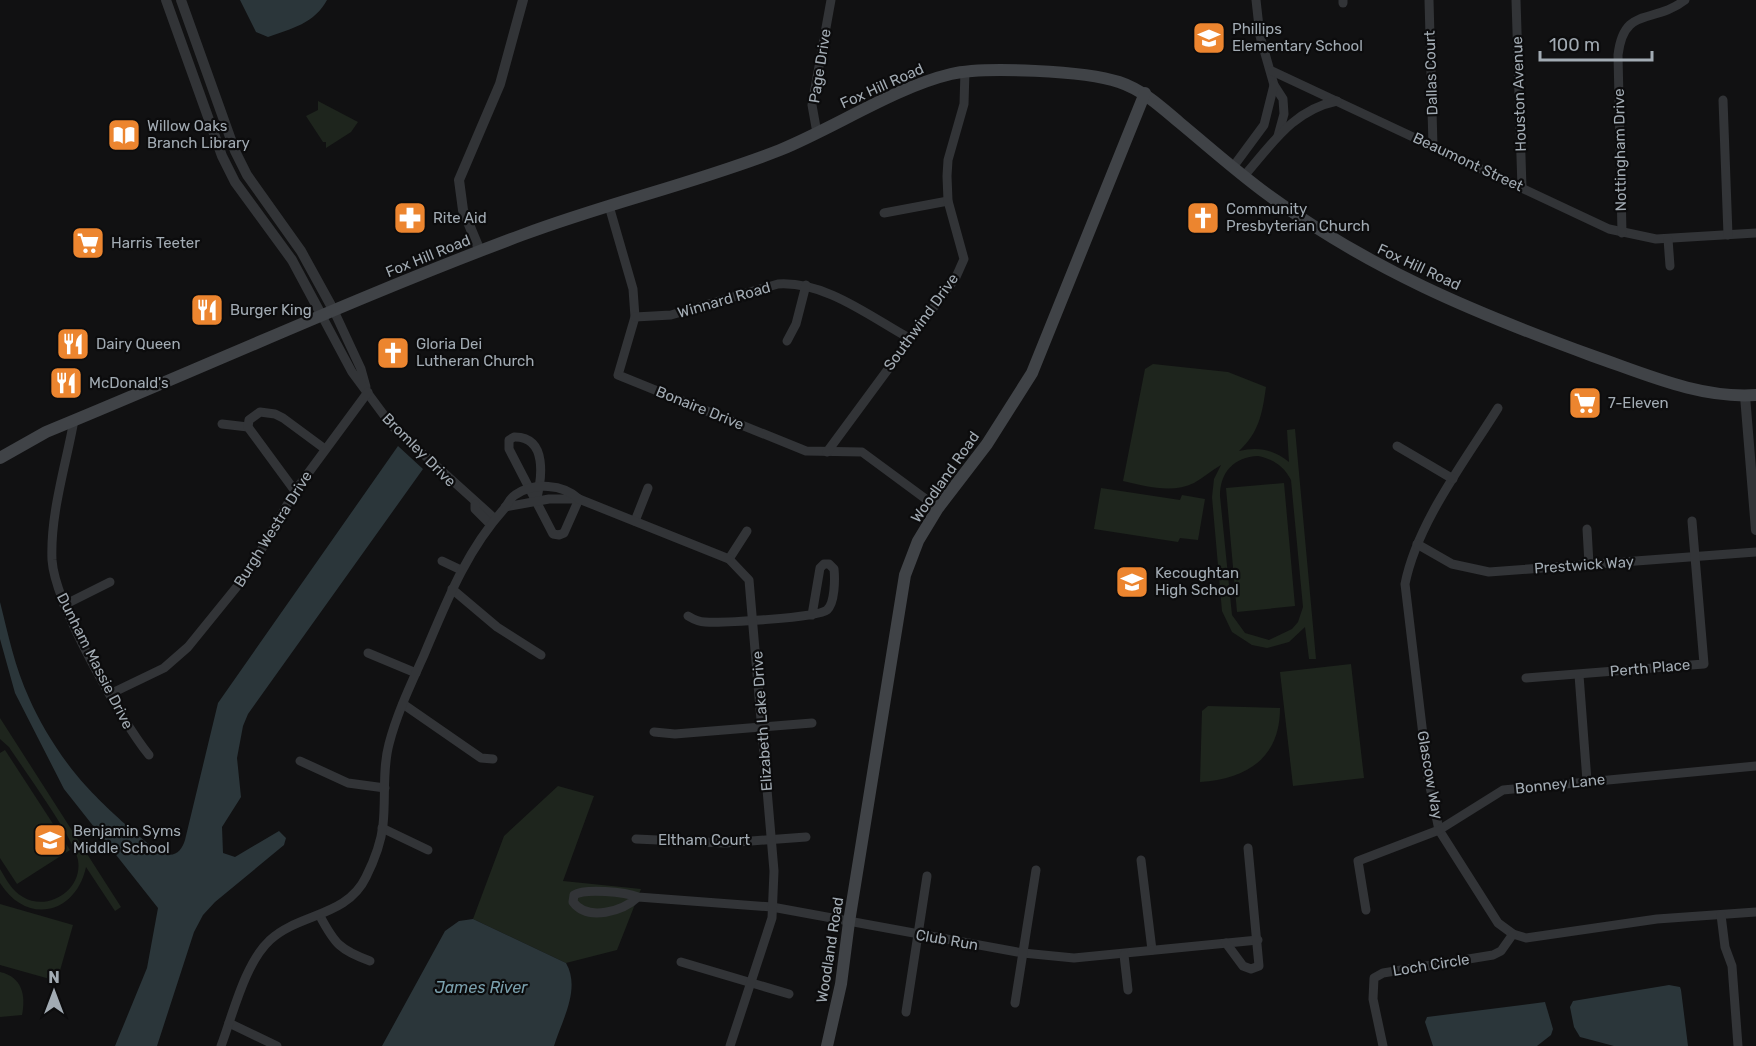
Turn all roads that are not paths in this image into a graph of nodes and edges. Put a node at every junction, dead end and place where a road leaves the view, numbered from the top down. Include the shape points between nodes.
1 (166, 0) edge
2 (181, 0) edge
3 (523, 0) edge
4 (831, 0) edge
5 (1256, 0) edge
6 (1429, 0) edge
7 (1516, 0) edge
8 (1685, 0) edge
9 (965, 71) junction
10 (1272, 71) junction
11 (1275, 85) junction
12 (1145, 93) junction
13 (1723, 100) dead end
14 (1337, 101) junction
15 (817, 133) junction
16 (1278, 136) junction
17 (1433, 146) junction
18 (1233, 167) junction
19 (1244, 176) junction
20 (1522, 188) junction
21 (948, 201) junction
22 (609, 206) junction
23 (884, 213) dead end
24 (1756, 232) edge
25 (1622, 233) junction
26 (1728, 235) junction
27 (1668, 239) junction
28 (480, 251) junction
29 (1670, 266) dead end
30 (806, 285) junction
31 (334, 311) junction
32 (322, 316) junction
33 (635, 317) junction
34 (909, 338) junction
35 (787, 341) dead end
36 (368, 392) junction
37 (1751, 396) edge
38 (1498, 408) dead end
39 (74, 420) junction
40 (222, 424) dead end
41 (248, 427) junction
42 (1397, 446) dead end
43 (325, 449) junction
44 (827, 452) junction
45 (0, 458) edge
46 (1454, 479) junction
47 (535, 488) junction
48 (648, 488) dead end
49 (295, 491) junction
50 (579, 498) junction
51 (536, 501) junction
52 (505, 507) junction
53 (938, 508) junction
54 (492, 521) junction
55 (635, 521) junction
56 (1692, 521) dead end
57 (1587, 529) dead end
58 (1756, 530) edge
59 (747, 531) dead end
60 (1417, 544) junction
61 (1756, 552) edge
62 (1694, 557) junction
63 (729, 559) junction
64 (442, 561) dead end
65 (1589, 564) junction
66 (461, 570) junction
67 (110, 582) dead end
68 (452, 589) junction
69 (64, 605) junction
70 (812, 615) junction
71 (688, 616) dead end
72 (754, 620) junction
73 (368, 653) dead end
74 (541, 655) dead end
75 (416, 673) junction
76 (1579, 675) junction
77 (1526, 678) dead end
78 (110, 694) junction
79 (403, 704) junction
80 (812, 723) dead end
81 (762, 726) junction
82 (654, 732) dead end
83 (149, 755) dead end
84 (494, 759) dead end
85 (300, 761) dead end
86 (1756, 766) edge
87 (1587, 781) junction
88 (384, 788) junction
89 (382, 828) junction
90 (1439, 830) junction
91 (806, 837) dead end
92 (636, 839) dead end
93 (771, 839) junction
94 (1248, 848) dead end
95 (428, 850) dead end
96 (1141, 860) dead end
97 (1036, 870) dead end
98 (927, 876) dead end
99 (638, 897) junction
100 (772, 908) junction
101 (1366, 910) dead end
102 (1756, 912) edge
103 (1721, 915) junction
104 (320, 916) junction
105 (849, 922) junction
106 (1513, 934) junction
107 (918, 935) junction
108 (1258, 940) junction
109 (1226, 943) junction
110 (1152, 950) junction
111 (1023, 953) junction
112 (1124, 955) junction
113 (370, 962) dead end
114 (681, 963) dead end
115 (752, 982) junction
116 (1128, 990) dead end
117 (789, 994) dead end
118 (1015, 1003) dead end
119 (906, 1012) dead end
120 (229, 1023) junction
121 (221, 1046) edge
122 (277, 1046) edge
123 (730, 1046) edge
124 (827, 1046) edge
125 (1383, 1046) edge
126 (1738, 1046) edge

1 - 32 street via 222,156 235,182 292,260
2 - 31 street via 239,159 264,202 311,266
3 - 28 street via 500,84 459,180 463,210
4 - 15 street, Page Drive via 812,105
5 - 10 street via 1258,29
6 - 17 street, Dallas Court
7 - 20 street, Houston Avenue
8 - 25 street, Nottingham Drive via 1666,13 1628,24 1620,39
9 - 12 main road, Fox Hill Road via 1097,76
9 - 15 main road, Fox Hill Road via 923,83
9 - 21 street, Southwind Drive via 964,104 948,160
10 - 11 street
10 - 14 street, Beaumont Street
11 - 16 street via 1284,106
11 - 18 street via 1261,131
12 - 18 main road, Fox Hill Road
12 - 53 main road, Woodland Road via 1032,373 987,444
13 - 26 street
14 - 16 street via 1303,112
14 - 17 street, Beaumont Street
15 - 22 main road, Fox Hill Road via 780,150
16 - 19 street
17 - 20 street, Beaumont Street
18 - 19 main road, Fox Hill Road
19 - 37 main road, Fox Hill Road via 1320,231 1397,276 1521,330 1654,378 1703,391
20 - 25 street, Beaumont Street
21 - 23 street
21 - 34 street, Southwind Drive via 964,259 956,277
22 - 28 main road, Fox Hill Road
22 - 33 street, Bonaire Drive via 633,289
24 - 26 street, Beaumont Street
25 - 27 street, Beaumont Street
26 - 27 street, Beaumont Street
27 - 29 street
28 - 31 main road, Fox Hill Road
30 - 33 street, Winnard Road via 778,284 671,315
30 - 34 street, Winnard Road
30 - 35 street via 796,324
31 - 32 main road, Fox Hill Road
31 - 36 street, Bromley Drive via 362,369
32 - 36 street, Bromley Drive via 352,372
32 - 39 main road, Fox Hill Road
33 - 44 street, Bonaire Drive via 618,375 806,451
34 - 44 street, Southwind Drive
36 - 43 street, Burgh Westra Drive
36 - 54 street, Bromley Drive via 392,426 475,504 480,504
37 - 58 street
38 - 46 street, Glascow Way
39 - 45 main road, Fox Hill Road
39 - 69 street, Dunham Massie Drive via 52,543 56,582
40 - 41 street
41 - 43 street via 249,420 260,412 275,414
41 - 49 street
42 - 46 street
43 - 49 street, Burgh Westra Drive
44 - 53 street, Bonaire Drive via 861,452
46 - 60 street, Glascow Way
47 - 47 street via 541,464 537,450 529,441 514,437 509,440 509,449
47 - 50 street, Elizabeth Lake Drive via 559,488
47 - 51 street
47 - 52 street via 516,494
48 - 55 street
49 - 78 street, Burgh Westra Drive via 248,573 188,647 164,668
50 - 51 street, Elizabeth Lake Drive
50 - 51 street via 566,530 559,536 552,532
50 - 55 street, Elizabeth Lake Drive
51 - 52 street, Elizabeth Lake Drive
52 - 54 street
53 - 105 main road, Woodland Road via 918,541 905,575
54 - 66 street
55 - 63 street, Elizabeth Lake Drive
56 - 62 street
57 - 65 street
59 - 63 street
60 - 65 street, Prestwick Way via 1452,564 1489,572
60 - 90 street, Glascow Way via 1408,564 1405,600 1428,777
61 - 62 street, Prestwick Way
62 - 65 street, Prestwick Way
62 - 76 street, Perth Place via 1704,664
63 - 72 street, Elizabeth Lake Drive via 748,580
64 - 66 street
66 - 68 street
67 - 69 street
68 - 74 street via 497,627
68 - 75 street
69 - 78 street, Dunham Massie Drive
70 - 70 street via 827,610 831,602 835,574 829,564 819,568
70 - 72 street
71 - 72 street via 704,622
72 - 81 street, Elizabeth Lake Drive
73 - 75 street
75 - 79 street
76 - 77 street, Perth Place
76 - 87 street
78 - 83 street, Dunham Massie Drive via 133,736
79 - 84 street via 482,758
79 - 88 street via 389,744
80 - 81 street
81 - 82 street via 675,734
81 - 93 street, Elizabeth Lake Drive
85 - 88 street via 348,783
86 - 87 street, Bonney Lane
87 - 90 street, Bonney Lane via 1503,790
88 - 89 street
89 - 95 street
89 - 104 street via 376,854 357,893
90 - 101 street, Bonney Lane via 1358,861
90 - 106 street, Glascow Way via 1498,922
91 - 93 street, Eltham Court
92 - 93 street, Eltham Court via 724,843
93 - 100 street, Elizabeth Lake Drive
94 - 108 street
96 - 110 street
97 - 111 street
98 - 107 street
99 - 99 street, Club Run via 582,892 574,895 573,902 582,910 607,912 624,909
99 - 100 street, Club Run
100 - 105 street, Club Run
100 - 115 street, Elizabeth Lake Drive
102 - 103 street
103 - 106 street via 1657,919 1527,938
103 - 126 street via 1732,966
104 - 113 street via 337,945
104 - 120 street via 282,931 261,950 252,963
105 - 107 street, Club Run
105 - 124 main road, Woodland Road
106 - 125 street, Loch Circle via 1501,951 1493,955 1383,973 1374,978 1373,999
107 - 111 street, Club Run
107 - 119 street
108 - 109 street, Club Run
108 - 109 street via 1259,966 1251,969 1243,966
109 - 110 street, Club Run
110 - 112 street, Club Run
111 - 112 street, Club Run via 1074,958
111 - 118 street
112 - 116 street
114 - 115 street
115 - 117 street
115 - 123 street, Elizabeth Lake Drive
120 - 121 street
120 - 122 street

